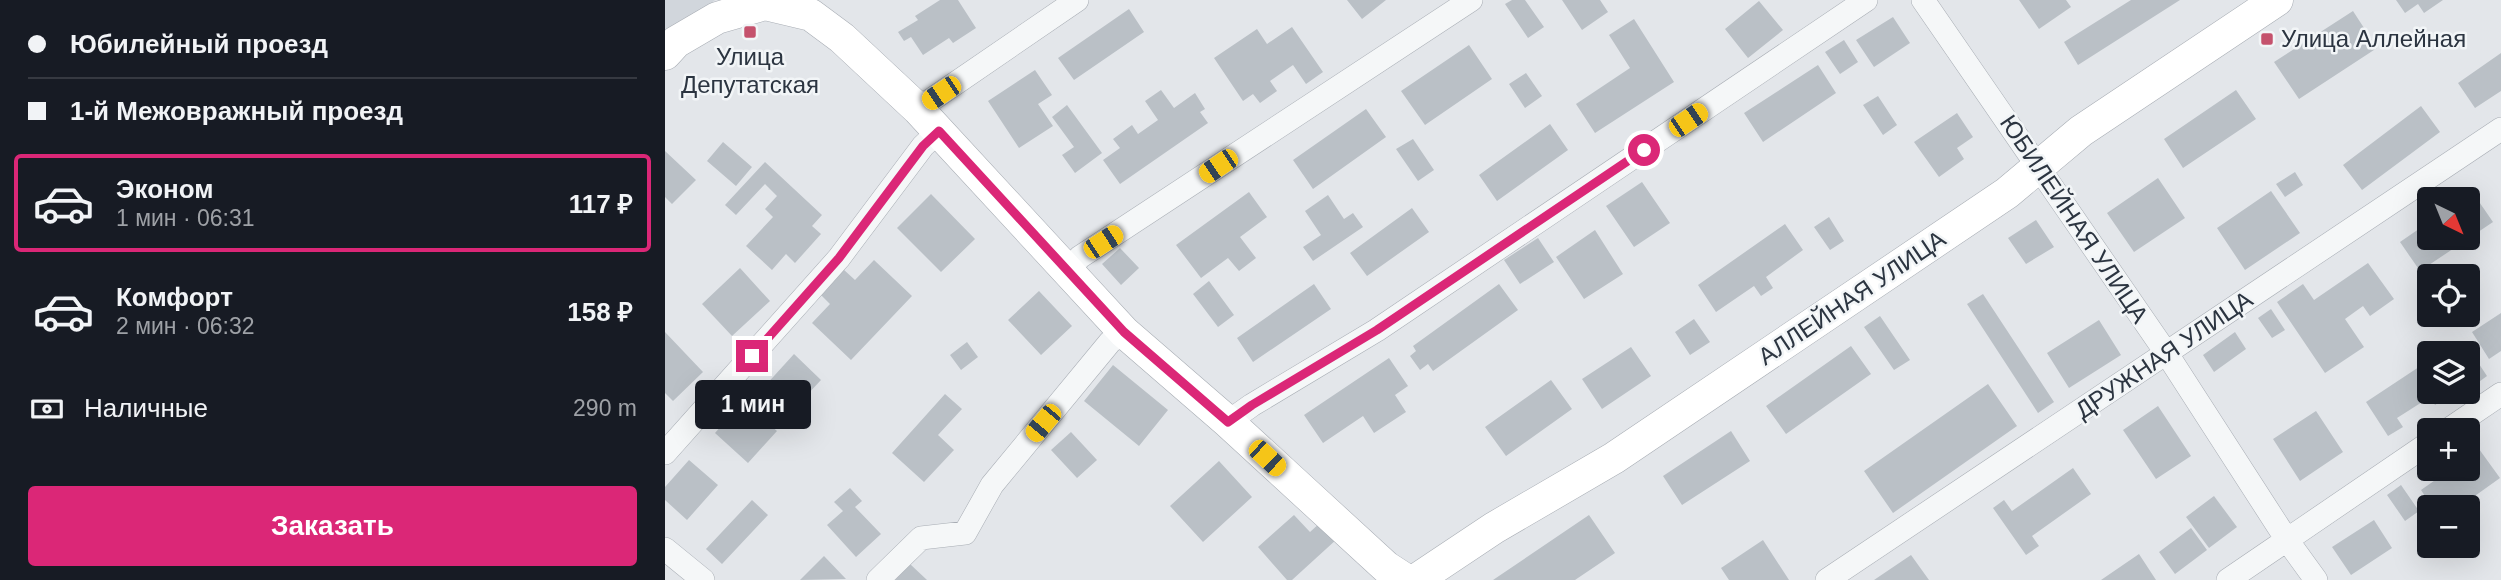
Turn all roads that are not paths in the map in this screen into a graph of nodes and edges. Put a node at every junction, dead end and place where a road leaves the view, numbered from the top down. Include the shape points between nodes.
1 (1077, 0) edge
2 (1471, 0) edge
3 (1866, 0) edge
4 (1923, 0) edge
5 (2277, 0) edge
6 (765, 2) edge
7 (665, 54) edge
8 (929, 120) junction
9 (2501, 129) edge
10 (2039, 167) junction
11 (1067, 271) junction
12 (1124, 332) junction
13 (2167, 354) junction
14 (2501, 394) edge
15 (2466, 418) edge
16 (1228, 422) junction
17 (2417, 451) edge
18 (665, 453) edge
19 (2287, 540) junction
20 (665, 549) edge
21 (703, 580) edge
22 (879, 580) edge
23 (1406, 580) edge
24 (1416, 580) edge
25 (1827, 580) edge
26 (2228, 580) edge
27 (2316, 580) edge

1 - 8 street
2 - 11 street via 1080,257
3 - 16 street via 1377,330
4 - 10 street, ЮБИЛЕЙНАЯ УЛИЦА
5 - 10 street, АЛЛЕЙНАЯ УЛИЦА via 2081,131
6 - 7 street via 717,18 676,42
6 - 8 street via 811,15
8 - 11 street
8 - 18 street via 923,146 839,258
9 - 13 street, ДРУЖНАЯ УЛИЦА
10 - 13 street, ЮБИЛЕЙНАЯ УЛИЦА
10 - 24 street, АЛЛЕЙНАЯ УЛИЦА via 1614,458
11 - 12 street
12 - 16 street
12 - 22 street via 1110,342 992,485 965,533 921,538
13 - 19 street, ЮБИЛЕЙНАЯ УЛИЦА
13 - 25 street, ДРУЖНАЯ УЛИЦА
14 - 15 street
16 - 23 street via 1386,567
17 - 19 street
19 - 26 street
19 - 27 street, ЮБИЛЕЙНАЯ УЛИЦА
20 - 21 street

